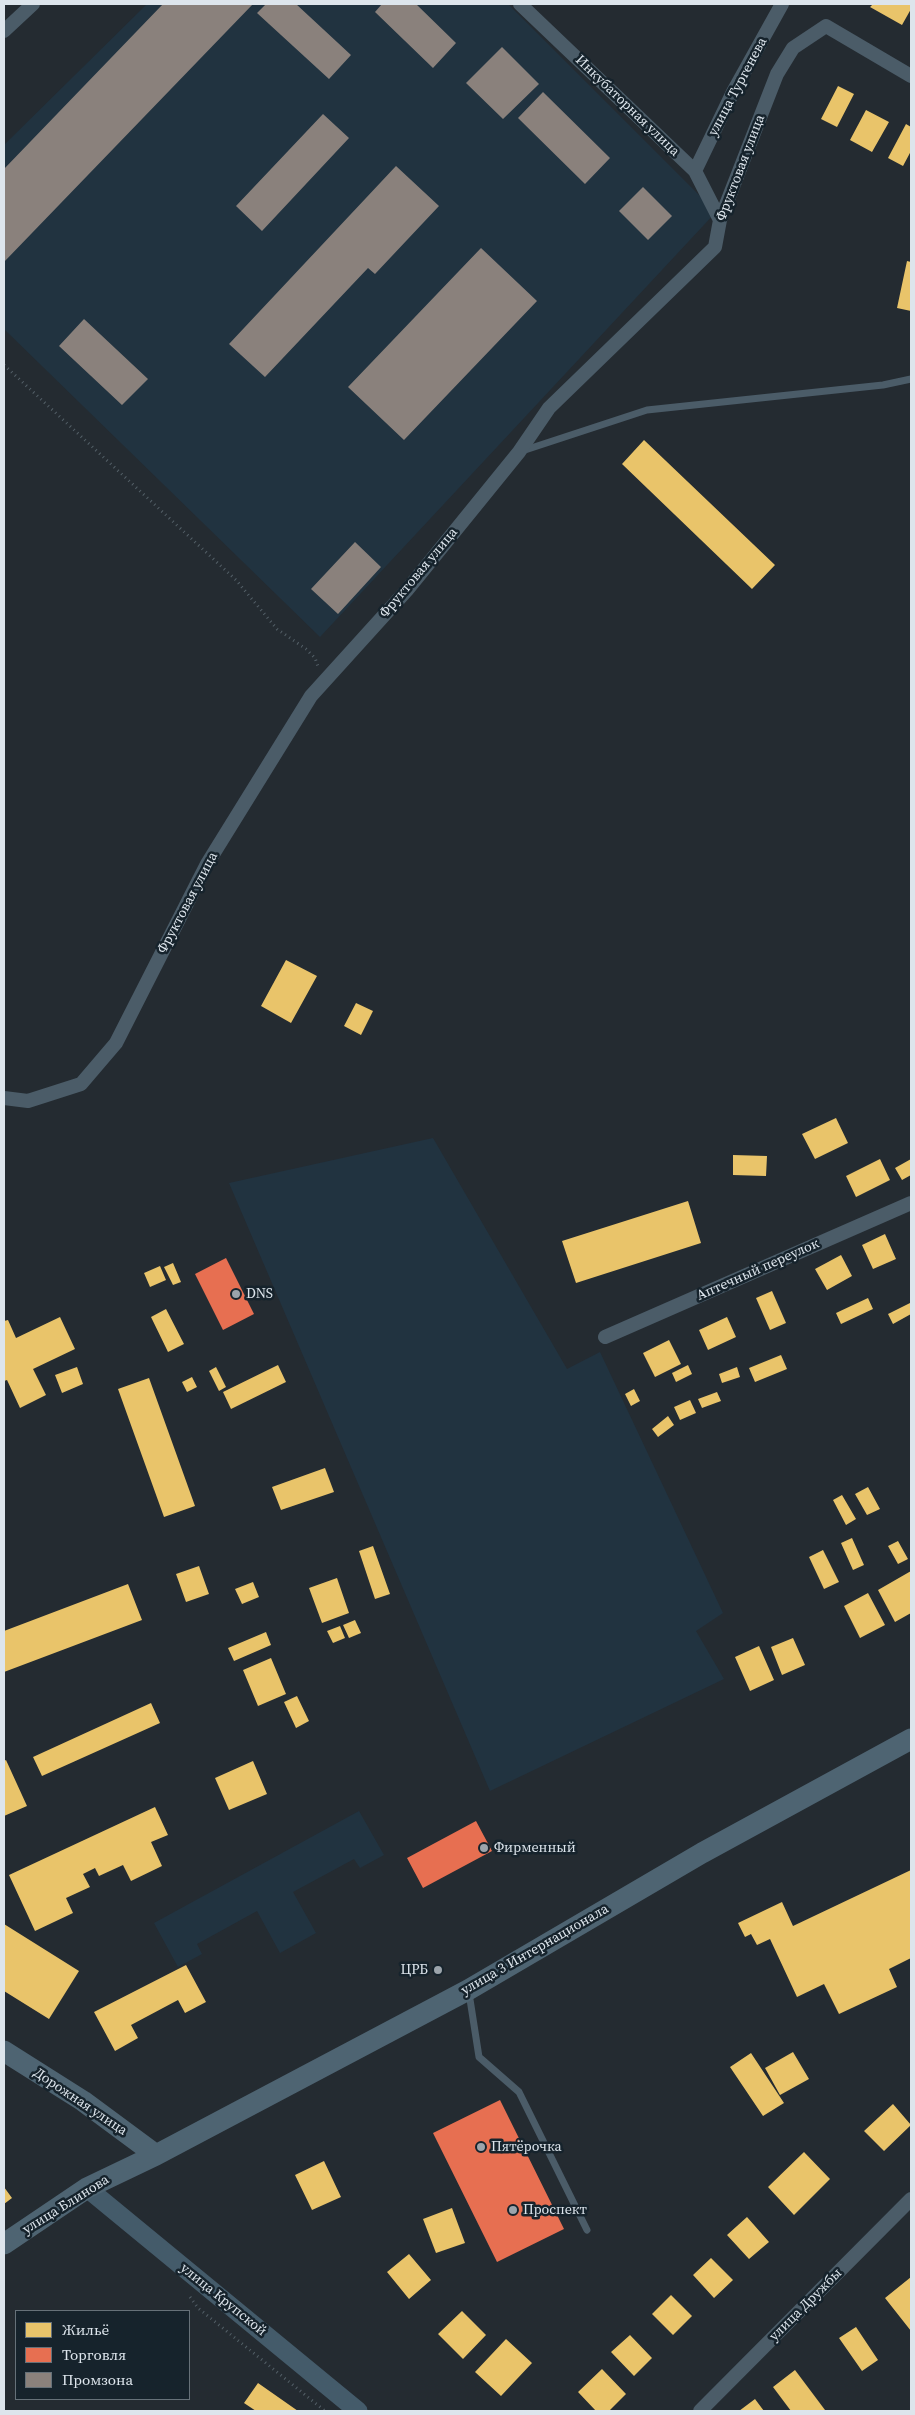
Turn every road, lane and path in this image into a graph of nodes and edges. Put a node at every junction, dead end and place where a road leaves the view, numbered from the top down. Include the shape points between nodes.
1 (33, 4) edge
2 (520, 4) edge
3 (782, 4) edge
4 (4, 31) edge
5 (911, 76) edge
6 (695, 171) junction
7 (720, 220) junction
8 (4, 365) edge
9 (911, 379) edge
10 (519, 452) junction
11 (311, 696) junction
12 (4, 1098) edge
13 (911, 1203) edge
14 (605, 1337) dead end
15 (911, 1739) edge
16 (468, 1990) junction
17 (4, 2051) edge
18 (156, 2155) junction
19 (87, 2188) junction
20 (911, 2199) edge
21 (587, 2230) dead end
22 (4, 2244) edge
23 (188, 2295) dead end
24 (325, 2411) edge
25 (358, 2411) edge
26 (700, 2411) edge

1 - 4 street
2 - 6 street, Инкубаторная улица
3 - 6 street, улица Тургенева via 733,92
5 - 7 street, Фруктовая улица via 826,26 793,48 777,74
6 - 7 street, Инкубаторная улица
7 - 10 street, Фруктовая улица via 715,247 549,408
8 - 11 path via 236,580 277,629 315,658 320,672
9 - 10 lane via 883,385 647,410
10 - 11 street, Фруктовая улица via 407,590
11 - 12 street, Фруктовая улица via 207,864 116,1042 81,1084 28,1102
13 - 14 street, Аптечный переулок
15 - 16 main road, улица 3 Интернационала via 702,1853
16 - 18 main road, улица 3 Интернационала
16 - 21 lane via 479,2057 519,2092
17 - 18 main road, Дорожная улица via 83,2101
18 - 19 main road, улица Блинова
19 - 22 main road, улица Блинова
19 - 25 main road, улица Крупской
20 - 26 street, улица Дружбы
23 - 24 path via 198,2308

